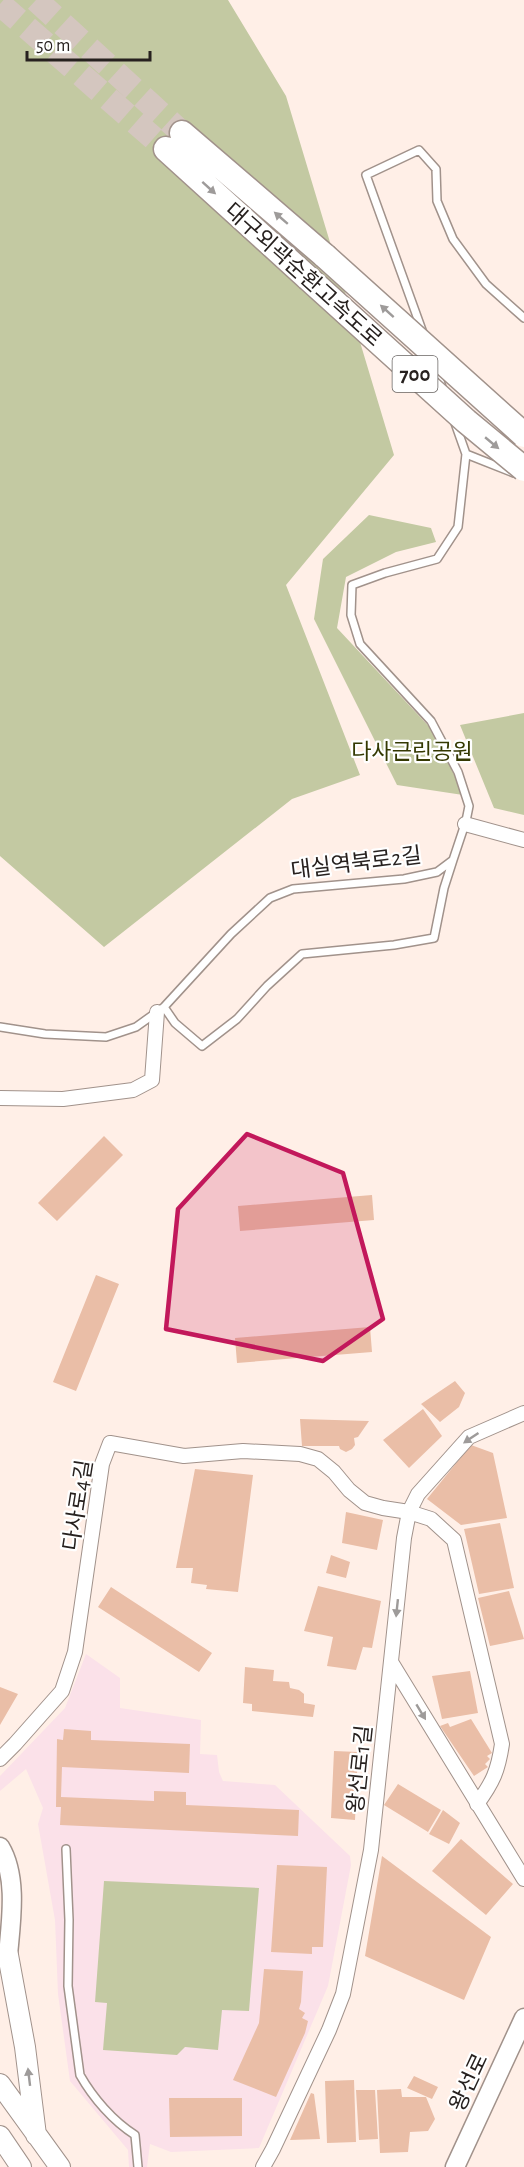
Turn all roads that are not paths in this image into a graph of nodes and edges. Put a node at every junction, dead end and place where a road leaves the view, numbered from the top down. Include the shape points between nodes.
1 (524, 318) edge
2 (524, 435) edge
3 (466, 454) junction
4 (524, 469) edge
5 (524, 477) edge
6 (465, 824) junction
7 (524, 840) edge
8 (453, 860) junction
9 (160, 1009) junction
10 (0, 1027) edge
11 (0, 1098) edge
12 (524, 1413) edge
13 (409, 1512) junction
14 (391, 1662) junction
15 (0, 1759) edge
16 (477, 1804) junction
17 (0, 1847) edge
18 (66, 1849) dead end
19 (524, 1879) edge
20 (8, 1954) junction
21 (0, 1974) edge
22 (524, 2018) edge
23 (0, 2084) edge
24 (36, 2135) junction
25 (0, 2136) edge
26 (21, 2167) edge
27 (60, 2167) edge
28 (138, 2167) edge
29 (263, 2167) edge
30 (455, 2167) edge

1 - 3 lane via 486,284 453,239 437,201 436,169 419,150 366,175
2 -> 4 highway, 대구외곽순환고속도로 / 700, bridge via 325,256 174,141 308,278
3 - 5 lane
3 - 6 lane, 대실역북로2길 via 458,527 437,559 352,585 351,615 360,644 431,721 442,740 469,806
6 - 7 street
6 - 8 lane, 대실역북로2길
8 - 9 lane, 대실역북로2길 via 437,872 404,879 292,889 270,898
8 - 9 lane, 대실역북로2길 via 434,938 302,954 237,1019 202,1046
9 - 10 lane, 대실역북로2길 via 136,1027 106,1037
9 - 11 street via 152,1080 133,1090 63,1099
12 -> 13 street, 왕선로1길 via 469,1437 418,1494
13 -> 14 street, 왕선로1길
13 - 15 street, 다사로4길 via 365,1503 318,1459 300,1454 243,1451 184,1456 110,1443 102,1464 75,1652 62,1691
13 - 16 street via 431,1519 454,1539 498,1724 502,1744 498,1768
14 -> 16 street
14 - 29 street, 왕선로1길 via 371,1850 343,1994
16 - 19 street
17 - 20 main road via 8,1860
18 - 28 lane via 68,1986 80,2075 120,2125 135,2135
20 - 21 main road
24 -> 20 main road
22 - 30 main road, 왕선로
23 - 24 main road
24 - 27 main road
25 - 26 main road

